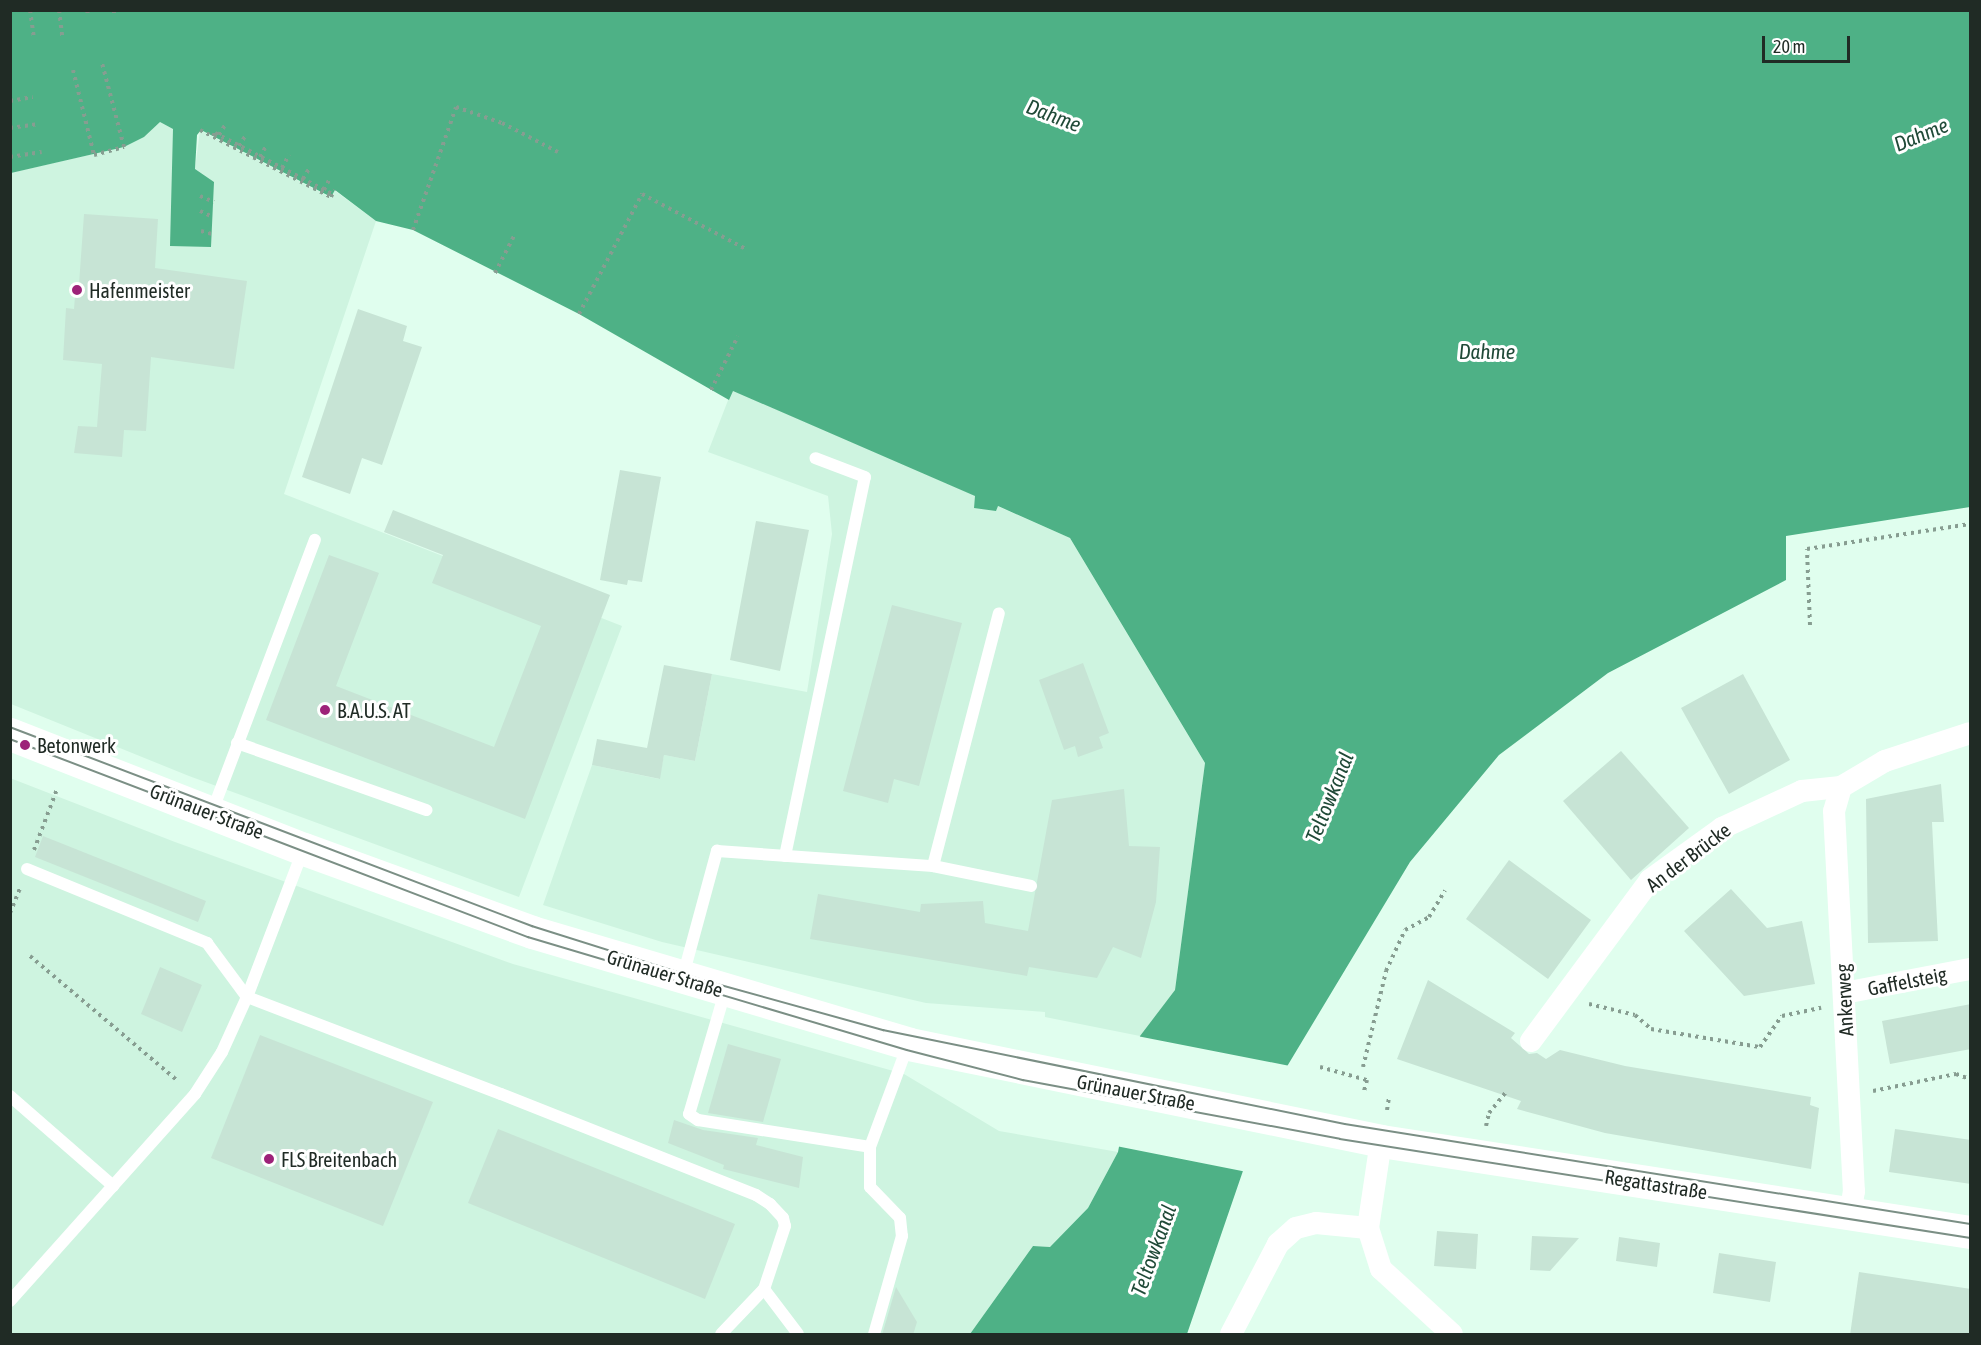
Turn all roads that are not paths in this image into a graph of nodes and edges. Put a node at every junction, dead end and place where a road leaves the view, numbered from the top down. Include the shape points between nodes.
1 (815, 458) dead end
2 (315, 540) dead end
3 (999, 613) dead end
4 (10, 734) edge
5 (1971, 734) edge
6 (237, 743) junction
7 (1841, 787) junction
8 (426, 810) dead end
9 (212, 813) junction
10 (304, 849) junction
11 (785, 856) junction
12 (933, 866) junction
13 (27, 869) dead end
14 (1031, 886) dead end
15 (1971, 969) edge
16 (683, 979) junction
17 (725, 992) junction
18 (247, 997) junction
19 (1844, 998) junction
20 (1531, 1041) dead end
21 (909, 1044) junction
22 (10, 1096) edge
23 (1342, 1133) joint
24 (1381, 1140) junction
25 (870, 1147) junction
26 (113, 1186) junction
27 (1850, 1214) junction
28 (1368, 1228) junction
29 (1971, 1232) edge
30 (764, 1289) junction
31 (10, 1301) edge
32 (721, 1335) edge
33 (798, 1335) edge
34 (874, 1335) edge
35 (1231, 1335) edge
36 (1452, 1335) edge

1 - 11 lane via 865,477
2 - 6 lane
3 - 12 lane
4 - 9 main road, Grünauer Straße
5 - 7 street via 1885,761
6 - 8 lane
6 - 9 lane
7 - 19 street, Ankerweg via 1833,811
7 - 20 street, An der Brücke via 1802,791 1722,828 1650,880
9 - 10 main road, Grünauer Straße
10 - 16 main road, Grünauer Straße via 532,932
10 - 18 lane
11 - 12 lane
11 - 16 lane via 717,851
12 - 14 lane
13 - 18 lane via 207,943
15 - 19 street, Gaffelsteig
16 - 17 main road, Grünauer Straße
17 - 21 main road, Grünauer Straße
17 - 25 lane via 689,1114 699,1120
18 - 26 lane via 222,1052 195,1094
18 - 30 lane via 756,1195 783,1218 785,1227
19 - 27 street, Ankerweg via 1854,1191
21 - 23 main road, Grünauer Straße
21 - 25 lane
22 - 26 lane
23 - 24 main road, Regattastraße
24 - 27 main road, Regattastraße
24 - 28 street
25 - 34 lane via 870,1187 900,1218 902,1236
26 - 31 lane
27 - 29 main road, Regattastraße
28 - 35 street via 1316,1223 1296,1228 1278,1244
28 - 36 street via 1381,1269
30 - 32 lane
30 - 33 lane

